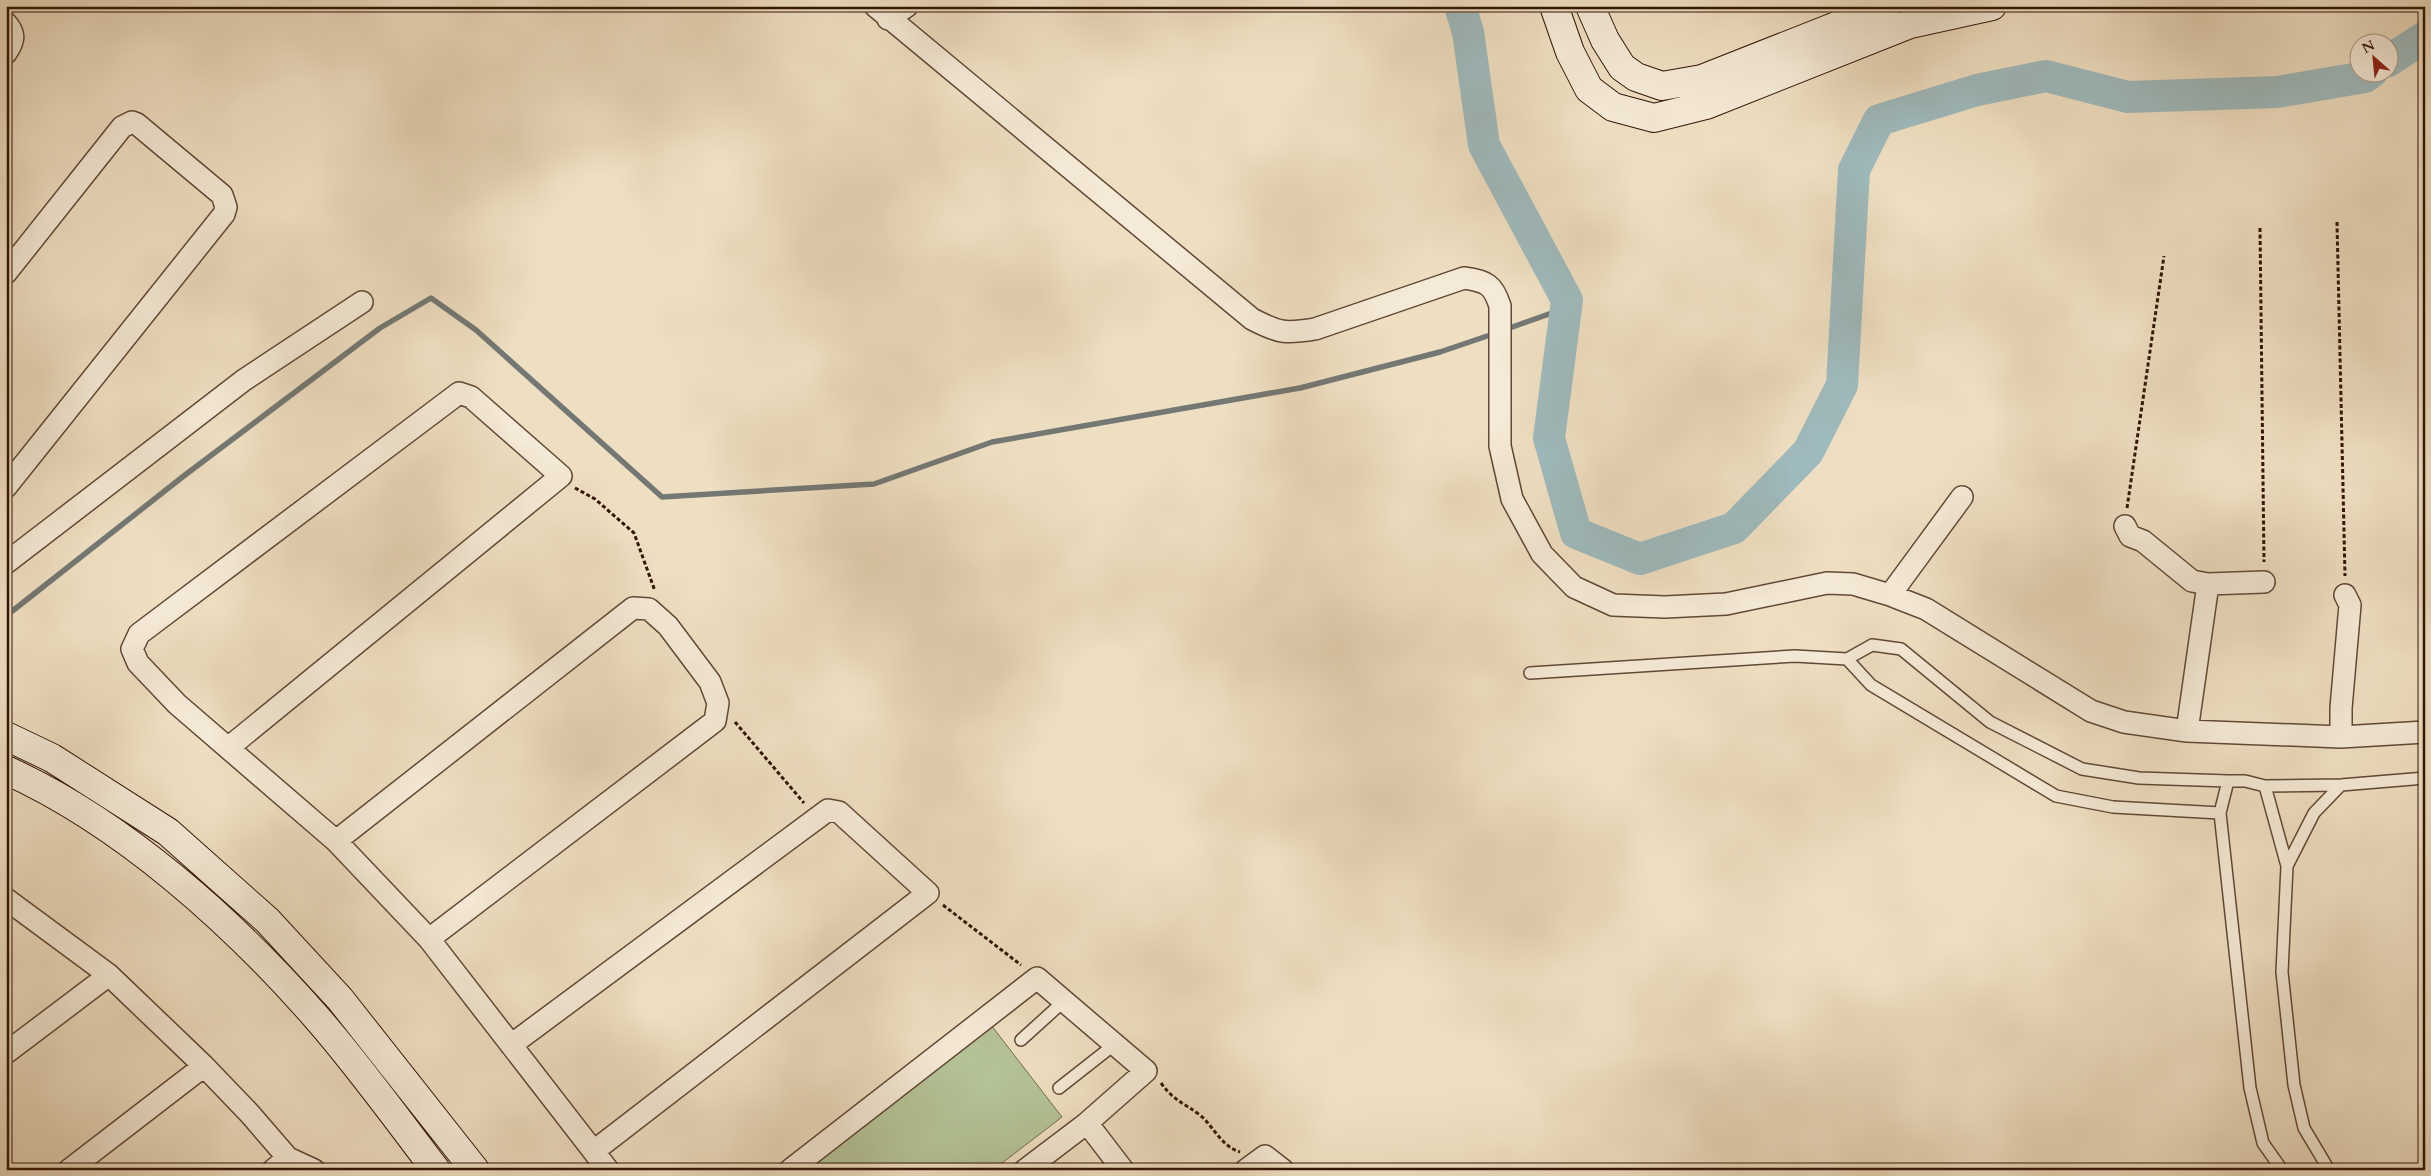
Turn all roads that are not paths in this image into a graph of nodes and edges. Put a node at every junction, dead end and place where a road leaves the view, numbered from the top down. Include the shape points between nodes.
1 (907, 6) edge
2 (1554, 6) edge
3 (1590, 6) edge
4 (1887, 6) edge
5 (1992, 6) edge
6 (881, 13) edge
7 (6, 23) edge
8 (6, 53) edge
9 (6, 273) edge
10 (362, 302) dead end
11 (6, 487) edge
12 (1962, 497) dead end
13 (2125, 526) road end
14 (6, 563) edge
15 (2264, 582) road end
16 (2208, 584) junction
17 (1890, 595) junction
18 (2346, 595) road end
19 (1847, 659) junction
20 (1530, 673) dead end
21 (2187, 731) junction
22 (2425, 732) edge
23 (6, 736) edge
24 (2341, 737) junction
25 (228, 748) junction
26 (6, 770) edge
27 (2425, 778) edge
28 (2228, 781) junction
29 (2341, 785) junction
30 (2265, 786) junction
31 (2220, 813) junction
32 (336, 841) junction
33 (2287, 866) junction
34 (6, 899) edge
35 (428, 939) junction
36 (109, 975) junction
37 (1064, 1001) junction
38 (1021, 1040) dead end
39 (1115, 1044) junction
40 (511, 1045) junction
41 (6, 1053) edge
42 (204, 1066) junction
43 (1060, 1088) dead end
44 (1087, 1123) junction
45 (594, 1151) junction
46 (283, 1166) edge
47 (69, 1170) edge
48 (314, 1170) edge
49 (436, 1170) edge
50 (475, 1170) edge
51 (608, 1170) edge
52 (790, 1170) edge
53 (1025, 1170) edge
54 (1123, 1170) edge
55 (1246, 1170) edge
56 (1283, 1170) edge
57 (2282, 1170) edge
58 (2329, 1170) edge

1 - 6 street
2 - 5 street via 1570,52 1589,90 1613,107 1654,118 1706,106 1910,24
3 - 4 street via 1605,40 1622,67 1636,77 1662,86 1702,79
6 - 17 street via 1252,319 1274,330 1290,333 1315,329 1464,278 1482,280 1495,291 1500,306 1500,446 1512,499 1542,554 1574,587 1613,605 1665,607 1726,604 1827,583 1853,584
7 - 8 street via 13,34 13,42
9 - 11 street via 122,126 128,123 137,124 222,195 225,201 224,214
10 - 14 street via 244,380
12 - 17 street
13 - 16 street via 2130,536 2143,541 2192,581
15 - 16 street
16 - 21 street
17 - 21 street via 1926,609 2091,712 2124,722
18 - 24 street via 2350,605
19 - 20 lane via 1795,656
19 - 28 lane via 1872,645 1901,649 1990,722 2082,769 2139,778
19 - 31 lane via 1872,685 2056,796 2112,807
21 - 24 street
22 - 24 street
23 - 50 street via 52,758 168,832 267,920 340,1000
25 - 25 street via 177,704 138,663 132,649 139,634 459,393 471,397 561,476
25 - 32 street
26 - 49 street via 36,784 138,849 244,940 318,1019
27 - 29 lane
28 - 30 lane
28 - 31 lane
29 - 30 lane
29 - 33 lane via 2314,812
30 - 33 lane
31 - 57 lane via 2250,1088 2263,1143
32 - 35 street
32 - 35 street via 633,608 649,609 668,626 710,682 718,703 715,722
33 - 58 lane via 2282,972 2294,1085 2304,1128
34 - 36 street
35 - 40 street
36 - 41 street
36 - 42 street
37 - 38 lane
37 - 39 street
37 - 52 street via 1037,978
39 - 43 lane
39 - 44 street via 1146,1070
40 - 45 street
40 - 45 street via 828,810 840,812 928,893
42 - 46 street
42 - 47 street
44 - 53 street
44 - 54 street
45 - 51 street
46 - 48 street
55 - 56 street via 1265,1156

